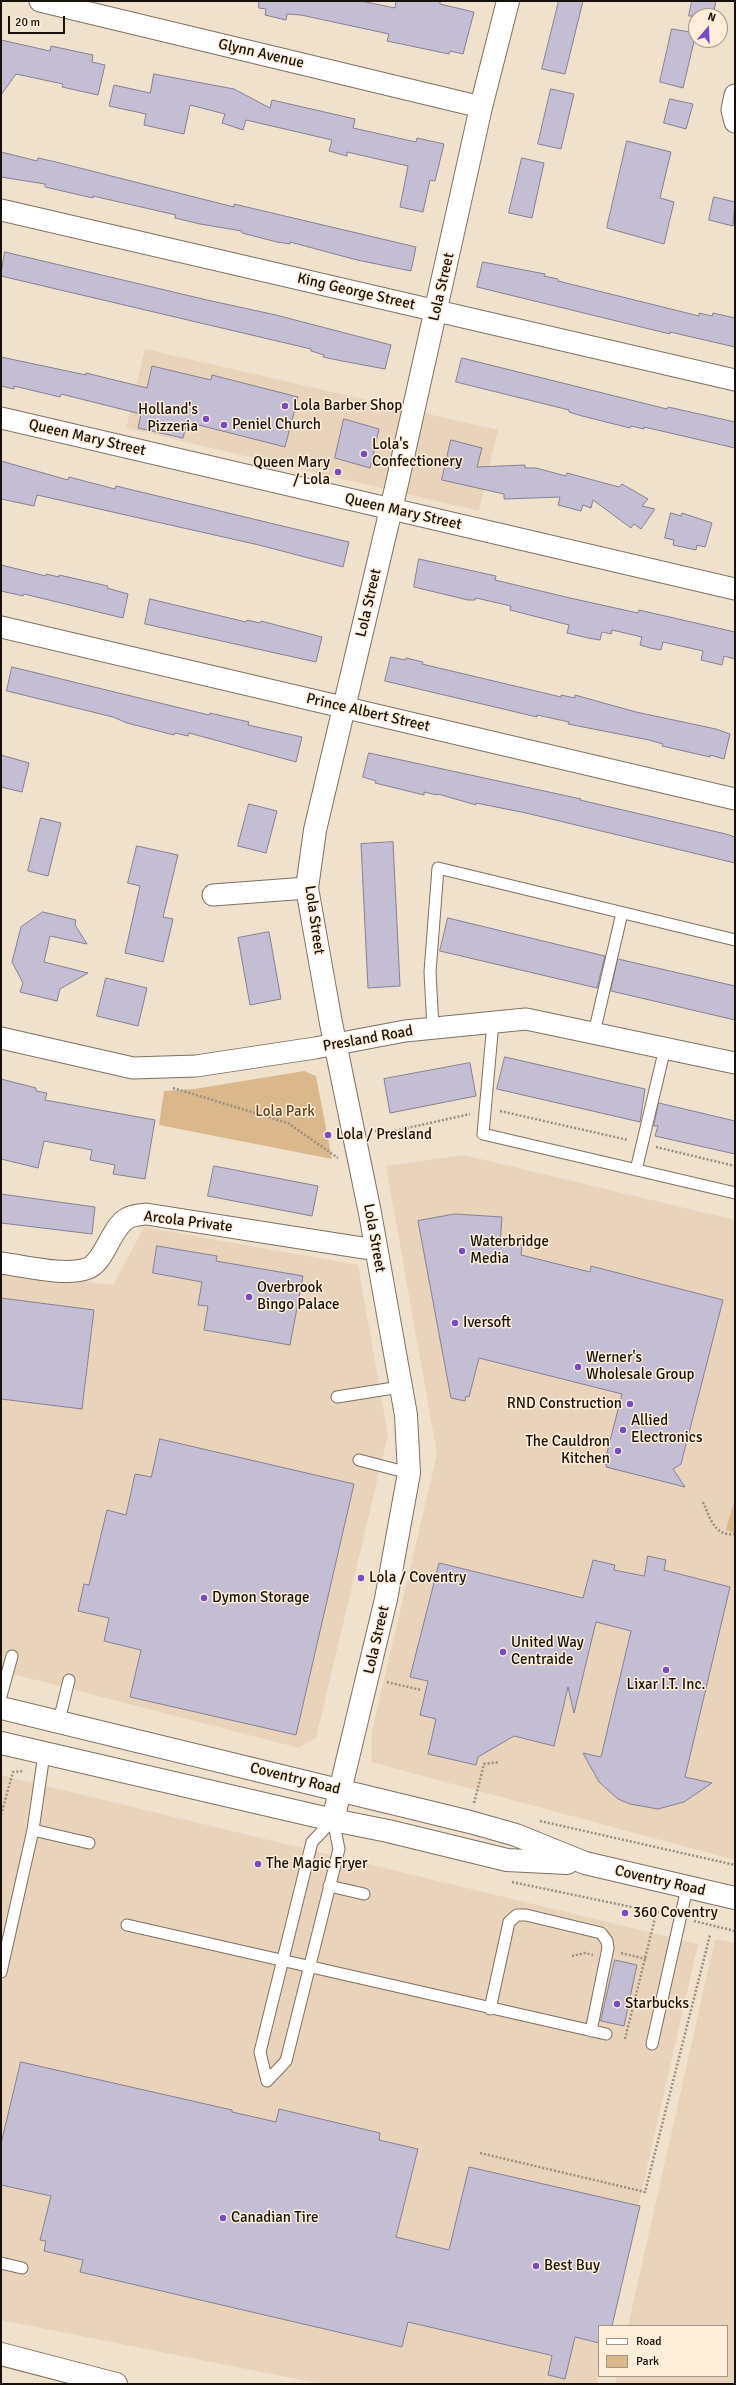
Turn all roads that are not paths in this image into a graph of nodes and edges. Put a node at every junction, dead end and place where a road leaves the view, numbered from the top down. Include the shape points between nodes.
1 (40, 1) edge
2 (508, 1) edge
3 (735, 95) edge
4 (481, 107) junction
5 (735, 122) edge
6 (1, 210) edge
7 (436, 311) junction
8 (735, 380) edge
9 (1, 418) edge
10 (391, 509) junction
11 (735, 589) edge
12 (1, 627) edge
13 (344, 708) junction
14 (735, 799) edge
15 (307, 888) junction
16 (213, 895) dead end
17 (622, 913) junction
18 (735, 940) edge
19 (493, 1022) junction
20 (433, 1028) junction
21 (594, 1033) junction
22 (1, 1038) edge
23 (336, 1045) junction
24 (665, 1048) junction
25 (735, 1063) edge
26 (636, 1170) junction
27 (735, 1192) edge
28 (376, 1250) junction
29 (1, 1263) edge
30 (400, 1387) junction
31 (337, 1397) dead end
32 (359, 1460) dead end
33 (409, 1473) junction
34 (12, 1656) dead end
35 (69, 1680) dead end
36 (1, 1696) edge
37 (1, 1708) edge
38 (58, 1721) junction
39 (1, 1743) edge
40 (44, 1754) junction
41 (339, 1791) junction
42 (333, 1820) junction
43 (33, 1830) junction
44 (90, 1842) dead end
45 (585, 1863) junction
46 (330, 1886) junction
47 (687, 1888) junction
48 (364, 1894) dead end
49 (735, 1898) edge
50 (127, 1925) dead end
51 (283, 1962) junction
52 (308, 1967) junction
53 (1, 1972) edge
54 (490, 2009) junction
55 (591, 2031) junction
56 (606, 2034) dead end
57 (652, 2044) dead end
58 (1, 2263) edge
59 (22, 2268) dead end
60 (1, 2354) edge
61 (116, 2384) edge

1 - 4 street, Glynn Avenue
2 - 4 main road, Lola Street
3 - 5 street via 732,110
4 - 7 main road, Lola Street
6 - 7 street, King George Street
7 - 8 street, King George Street
7 - 10 main road, Lola Street
9 - 10 street, Queen Mary Street
10 - 11 street, Queen Mary Street
10 - 13 main road, Lola Street
12 - 13 street, Prince Albert Street
13 - 14 street, Prince Albert Street
13 - 15 main road, Lola Street via 315,830
15 - 16 street
15 - 23 main road, Lola Street
17 - 18 lane
17 - 20 lane via 438,868 430,972
17 - 21 lane
19 - 20 street, Presland Road
19 - 21 street, Presland Road via 526,1019
19 - 26 lane via 484,1134
20 - 23 street, Presland Road
21 - 24 street, Presland Road
22 - 23 street, Presland Road via 133,1068 154,1069 196,1066
23 - 28 main road, Lola Street
24 - 25 street, Presland Road
24 - 26 lane
26 - 27 lane
28 - 29 street, Arcola Private via 146,1214 127,1218 119,1225 100,1258 88,1269 70,1271
28 - 30 main road, Lola Street
30 - 31 lane
30 - 33 main road, Lola Street via 406,1415
32 - 33 lane
33 - 41 main road, Lola Street via 386,1599
34 - 36 lane
35 - 38 lane
37 - 38 main road, Coventry Road
38 - 40 main road
38 - 41 main road, Coventry Road
39 - 40 main road, Coventry Road
40 - 42 main road, Coventry Road
40 - 43 lane
41 - 42 main road, Lola Street
41 - 45 main road, Coventry Road via 470,1822 516,1836
42 - 45 main road, Coventry Road via 506,1860
42 - 46 lane via 339,1849
42 - 51 lane via 312,1842
43 - 44 lane
43 - 53 lane
45 - 47 main road, Coventry Road
46 - 48 lane
46 - 52 lane
47 - 49 main road, Coventry Road
47 - 57 lane
50 - 51 lane
51 - 52 lane
51 - 52 lane via 260,2052 267,2081 286,2061
52 - 54 lane
54 - 55 lane
54 - 55 lane via 509,1922 517,1915 526,1915 601,1933 607,1941 608,1948
55 - 56 lane
58 - 59 lane
60 - 61 main road

